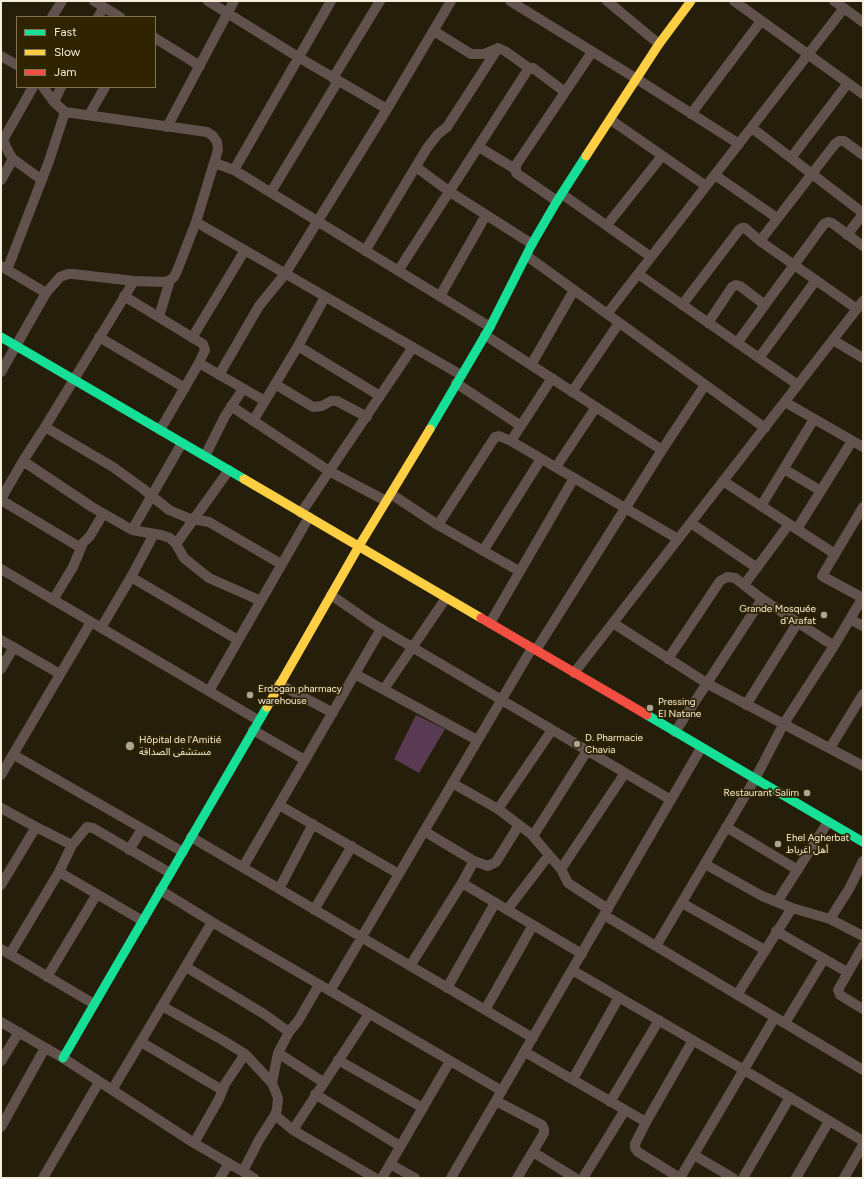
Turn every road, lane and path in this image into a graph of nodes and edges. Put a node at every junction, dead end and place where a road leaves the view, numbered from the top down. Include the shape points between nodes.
1 (62, 1) edge
2 (94, 1) edge
3 (208, 1) edge
4 (234, 1) edge
5 (331, 1) edge
6 (380, 1) edge
7 (451, 1) edge
8 (510, 1) edge
9 (607, 1) edge
10 (691, 1) edge
11 (734, 1) edge
12 (834, 1) edge
13 (104, 7) junction
14 (844, 8) junction
15 (228, 12) junction
16 (53, 16) edge
17 (99, 16) edge
18 (118, 16) edge
19 (761, 21) junction
20 (863, 22) edge
21 (434, 31) junction
22 (156, 39) edge
23 (659, 44) junction
24 (498, 48) junction
25 (592, 52) junction
26 (808, 55) junction
27 (1, 56) edge
28 (298, 58) junction
29 (16, 64) edge
30 (200, 66) junction
31 (529, 68) junction
32 (336, 79) junction
33 (637, 79) junction
34 (848, 83) junction
35 (32, 88) edge
36 (44, 88) edge
37 (61, 88) edge
38 (104, 88) edge
39 (565, 92) junction
40 (863, 94) edge
41 (54, 102) junction
42 (387, 109) junction
43 (65, 112) junction
44 (691, 114) junction
45 (89, 115) junction
46 (611, 120) junction
47 (167, 127) junction
48 (752, 128) junction
49 (2, 138) edge
50 (739, 144) junction
51 (479, 147) junction
52 (863, 155) edge
53 (662, 156) junction
54 (791, 158) junction
55 (13, 159) junction
56 (215, 163) junction
57 (416, 167) junction
58 (515, 169) junction
59 (234, 170) junction
60 (812, 173) junction
61 (715, 175) junction
62 (1, 180) edge
63 (42, 180) junction
64 (706, 186) junction
65 (271, 192) junction
66 (450, 192) junction
67 (560, 198) junction
68 (863, 214) edge
69 (486, 215) junction
70 (777, 218) junction
71 (317, 220) junction
72 (196, 222) junction
73 (607, 225) junction
74 (847, 234) junction
75 (760, 241) junction
76 (532, 244) junction
77 (863, 246) edge
78 (244, 250) junction
79 (365, 251) junction
80 (527, 256) junction
81 (651, 257) junction
82 (794, 265) junction
83 (4, 268) edge
84 (398, 271) junction
85 (285, 274) junction
86 (638, 274) junction
87 (134, 280) junction
88 (170, 280) junction
89 (816, 280) junction
90 (574, 290) junction
91 (46, 293) junction
92 (124, 296) junction
93 (440, 296) junction
94 (325, 297) junction
95 (682, 305) junction
96 (764, 305) junction
97 (860, 305) edge
98 (607, 314) junction
99 (159, 317) junction
100 (619, 323) junction
101 (708, 323) junction
102 (488, 331) junction
103 (1, 337) edge
104 (100, 337) junction
105 (192, 338) junction
106 (833, 340) junction
107 (737, 343) junction
108 (15, 345) junction
109 (298, 346) junction
110 (413, 347) junction
111 (759, 358) junction
112 (863, 358) edge
113 (199, 363) junction
114 (531, 365) junction
115 (1, 372) edge
116 (219, 375) junction
117 (552, 378) junction
118 (459, 379) junction
119 (74, 380) junction
120 (275, 384) junction
121 (705, 385) junction
122 (798, 385) junction
123 (185, 388) junction
124 (243, 389) junction
125 (572, 392) junction
126 (380, 396) junction
127 (265, 401) junction
128 (785, 402) junction
129 (231, 406) junction
130 (596, 407) junction
131 (367, 417) junction
132 (814, 419) junction
133 (253, 421) junction
134 (521, 426) junction
135 (46, 427) junction
136 (765, 428) junction
137 (160, 430) junction
138 (511, 441) junction
139 (852, 441) junction
140 (182, 443) junction
141 (863, 447) edge
142 (662, 450) junction
143 (205, 456) junction
144 (541, 458) junction
145 (23, 461) junction
146 (556, 467) junction
147 (784, 469) junction
148 (229, 470) junction
149 (329, 471) junction
150 (574, 478) junction
151 (723, 482) junction
152 (821, 491) junction
153 (152, 495) junction
154 (388, 498) junction
155 (1, 499) edge
156 (761, 506) junction
157 (863, 507) edge
158 (625, 508) junction
159 (103, 514) junction
160 (305, 515) junction
161 (194, 519) junction
162 (691, 523) junction
163 (438, 525) junction
164 (793, 527) junction
165 (132, 530) junction
166 (154, 534) junction
167 (678, 539) junction
168 (176, 544) junction
169 (358, 546) junction
170 (81, 548) junction
171 (483, 551) junction
172 (835, 554) junction
173 (281, 564) junction
174 (757, 568) junction
175 (1, 569) edge
176 (519, 571) junction
177 (131, 577) junction
178 (744, 586) junction
179 (331, 594) junction
180 (446, 598) junction
181 (863, 598) edge
182 (762, 599) junction
183 (53, 600) junction
184 (261, 601) junction
185 (850, 619) junction
186 (91, 622) junction
187 (798, 622) junction
188 (490, 623) junction
189 (614, 623) junction
190 (863, 626) edge
191 (101, 628) junction
192 (381, 629) junction
193 (1, 640) edge
194 (238, 640) junction
195 (834, 646) junction
196 (14, 647) junction
197 (413, 648) junction
198 (534, 649) junction
199 (668, 659) junction
200 (1, 669) edge
201 (574, 673) junction
202 (60, 674) junction
203 (355, 674) junction
204 (279, 684) junction
205 (708, 684) junction
206 (384, 689) junction
207 (209, 691) junction
208 (863, 694) edge
209 (501, 700) junction
210 (746, 705) junction
211 (332, 713) junction
212 (258, 720) junction
213 (783, 725) junction
214 (253, 730) junction
215 (552, 730) junction
216 (675, 732) junction
217 (477, 740) junction
218 (702, 748) junction
219 (830, 748) junction
220 (587, 751) junction
221 (14, 755) junction
222 (305, 760) junction
223 (863, 766) edge
224 (625, 773) junction
225 (1, 776) edge
226 (755, 779) junction
227 (452, 783) junction
228 (671, 800) junction
229 (279, 805) junction
230 (1, 808) edge
231 (498, 809) junction
232 (828, 822) junction
233 (313, 824) junction
234 (519, 826) junction
235 (36, 827) junction
236 (726, 827) junction
237 (142, 829) junction
238 (424, 830) junction
239 (533, 836) junction
240 (191, 837) junction
241 (863, 842) edge
242 (72, 845) junction
243 (352, 846) junction
244 (129, 850) junction
245 (183, 852) junction
246 (549, 855) junction
247 (474, 861) junction
248 (863, 861) edge
249 (705, 864) junction
250 (243, 867) junction
251 (561, 870) junction
252 (798, 870) junction
253 (59, 872) junction
254 (170, 873) junction
255 (399, 874) junction
256 (462, 883) junction
257 (1, 885) edge
258 (279, 889) junction
259 (160, 890) junction
260 (96, 894) junction
261 (777, 902) junction
262 (495, 903) junction
263 (682, 903) junction
264 (792, 908) junction
265 (314, 910) junction
266 (507, 910) junction
267 (606, 912) junction
268 (830, 919) junction
269 (143, 921) junction
270 (212, 922) junction
271 (533, 925) junction
272 (776, 931) junction
273 (863, 936) edge
274 (362, 937) junction
275 (656, 946) junction
276 (863, 946) edge
277 (1, 949) edge
278 (765, 950) junction
279 (10, 954) junction
280 (582, 954) junction
281 (824, 959) junction
282 (859, 962) edge
283 (186, 966) junction
284 (410, 966) junction
285 (572, 970) junction
286 (847, 972) junction
287 (47, 977) junction
288 (319, 985) junction
289 (447, 988) junction
290 (330, 991) junction
291 (737, 995) junction
292 (619, 998) junction
293 (94, 1004) junction
294 (162, 1006) junction
295 (863, 1009) edge
296 (485, 1010) junction
297 (369, 1014) junction
298 (775, 1017) junction
299 (659, 1020) junction
300 (1, 1022) edge
301 (785, 1023) junction
302 (19, 1032) junction
303 (288, 1032) junction
304 (533, 1038) junction
305 (693, 1040) junction
306 (141, 1042) junction
307 (45, 1048) junction
308 (525, 1052) junction
309 (278, 1053) junction
310 (245, 1054) junction
311 (63, 1058) junction
312 (338, 1060) junction
313 (450, 1061) junction
314 (1, 1062) edge
315 (744, 1070) junction
316 (863, 1070) edge
317 (573, 1079) junction
318 (99, 1082) junction
319 (323, 1082) junction
320 (272, 1083) junction
321 (112, 1090) junction
322 (222, 1090) junction
323 (502, 1091) junction
324 (315, 1094) junction
325 (790, 1097) junction
326 (496, 1101) junction
327 (610, 1102) junction
328 (423, 1108) junction
329 (625, 1110) junction
330 (276, 1115) junction
331 (829, 1121) junction
332 (646, 1122) junction
333 (1, 1127) edge
334 (293, 1130) junction
335 (863, 1141) edge
336 (194, 1143) junction
337 (400, 1146) junction
338 (863, 1146) edge
339 (533, 1152) junction
340 (694, 1155) junction
341 (229, 1163) junction
342 (390, 1164) junction
343 (243, 1171) junction
344 (571, 1177) edge
345 (43, 1178) edge
346 (220, 1178) edge
347 (254, 1178) edge
348 (375, 1178) edge
349 (382, 1178) edge
350 (415, 1178) edge
351 (451, 1178) edge
352 (517, 1178) edge
353 (583, 1178) edge
354 (680, 1178) edge
355 (733, 1178) edge
356 (744, 1178) edge
357 (796, 1178) edge
358 (844, 1178) edge

1 - 16 street
2 - 13 street
3 - 15 street
4 - 15 street
5 - 28 street
6 - 32 street
7 - 21 street
8 - 25 street
9 - 23 street
10 - 23 street
11 - 19 street
12 - 14 street
13 - 17 street
13 - 18 street
14 - 20 street
14 - 26 street
15 - 28 street
15 - 30 street
19 - 26 street
19 - 44 street
21 - 24 street via 471,54 484,54
21 - 42 street
22 - 30 street
23 - 33 street
24 - 31 street
24 - 57 street via 447,127 427,148
25 - 33 street
25 - 39 street
26 - 34 street
26 - 48 street
27 - 29 street
28 - 32 street
28 - 59 street
30 - 47 street
31 - 39 street via 533,68
31 - 51 street
32 - 42 street
32 - 65 street
33 - 44 street
33 - 46 street
34 - 40 street
34 - 54 street
35 - 49 street
36 - 41 street
37 - 41 street
38 - 45 street
39 - 58 street
41 - 43 street
42 - 71 street
43 - 45 street
43 - 63 street
44 - 50 street
45 - 47 street
46 - 53 street
46 - 67 street
47 - 56 street via 207,132 213,136 218,150
48 - 50 street
48 - 54 street
49 - 55 street
50 - 61 street
51 - 58 street
51 - 66 street
52 - 60 street via 844,141 840,141
53 - 64 street
53 - 73 street
54 - 60 street
55 - 62 street
55 - 63 street
56 - 59 street
56 - 72 street
57 - 66 street
57 - 79 street
58 - 67 street via 516,173
59 - 65 street
60 - 68 street
60 - 70 street
61 - 64 street
61 - 70 street
63 - 83 street
64 - 81 street
65 - 71 street
66 - 69 street
66 - 84 street
67 - 73 street
67 - 76 street
68 - 74 street
69 - 76 street
69 - 93 street
70 - 75 street
71 - 79 street
71 - 85 street
72 - 78 street
72 - 88 street via 177,271
73 - 81 street
74 - 77 street
74 - 82 street via 832,223 824,224
75 - 82 street
75 - 95 street via 745,228 739,230
76 - 80 street
78 - 85 street
78 - 105 street
79 - 84 street
80 - 90 street
80 - 102 street
81 - 86 street
82 - 89 street
82 - 96 street
83 - 91 street
84 - 93 street
85 - 94 street
85 - 116 street via 259,306
86 - 95 street
86 - 98 street
87 - 88 street
87 - 91 street via 68,274 60,277
87 - 92 street
88 - 99 street
89 - 97 street
89 - 111 street
90 - 98 street
90 - 114 street
91 - 108 street
92 - 99 street
92 - 104 street
93 - 102 street
94 - 109 street
94 - 110 street
95 - 101 street
96 - 101 street via 736,285 732,287
96 - 107 street
97 - 106 street
98 - 100 street
99 - 105 street
100 - 121 street
100 - 125 street
101 - 107 street
102 - 114 street
102 - 118 street
103 - 108 street
104 - 119 street
104 - 123 street
105 - 113 street via 203,344 205,350
106 - 112 street
106 - 122 street
107 - 111 street
108 - 115 street
108 - 119 street
109 - 120 street
109 - 126 street
110 - 118 street
110 - 126 street
111 - 122 street
113 - 116 street
113 - 123 street
114 - 117 street
116 - 124 street
117 - 125 street
117 - 134 street
118 - 134 street
118 - 154 street
119 - 135 street
119 - 137 street
120 - 127 street
120 - 131 street via 313,407 338,401
121 - 136 street
121 - 142 street
122 - 128 street
123 - 137 street
124 - 127 street
124 - 129 street
125 - 130 street
126 - 131 street
127 - 133 street
128 - 132 street
128 - 136 street
129 - 133 street
129 - 143 street
130 - 142 street
130 - 146 street
131 - 149 street
132 - 139 street
132 - 147 street
133 - 149 street
134 - 138 street
135 - 145 street
135 - 153 street via 113,467
136 - 151 street
137 - 140 street
138 - 144 street
138 - 163 street via 495,437
139 - 141 street
139 - 152 street
140 - 143 street
140 - 153 street
142 - 158 street
143 - 148 street
144 - 146 street
144 - 171 street
145 - 155 street
145 - 159 street
146 - 150 street
147 - 152 street
147 - 156 street
148 - 160 street
148 - 161 street
149 - 154 street
149 - 160 street
150 - 158 street
150 - 176 street
151 - 156 street
151 - 162 street
152 - 164 street
153 - 161 street via 169,510
153 - 165 street
154 - 163 street
154 - 169 street
155 - 170 street
156 - 164 street
157 - 172 street
158 - 167 street
158 - 198 street
159 - 165 street
159 - 170 street
160 - 169 street
160 - 173 street
161 - 168 street
161 - 173 street via 209,522
162 - 167 street
162 - 174 street
163 - 171 street
164 - 172 street
164 - 174 street
165 - 166 street
166 - 168 street via 170,538
166 - 177 street
167 - 189 street
168 - 184 street via 184,558 209,578
169 - 179 street
169 - 180 street
170 - 183 street
171 - 176 street
172 - 181 street via 822,576
173 - 184 street
174 - 178 street
175 - 183 street
176 - 188 street
177 - 191 street
177 - 194 street
178 - 182 street
178 - 199 street via 735,578 727,577 720,581
179 - 192 street
179 - 204 street
180 - 188 street
180 - 197 street
181 - 185 street
182 - 187 street
182 - 205 street
183 - 186 street
184 - 194 street
185 - 190 street
185 - 195 street
186 - 191 street
186 - 202 street
187 - 195 street
187 - 210 street
188 - 198 street
189 - 199 street
189 - 201 street
191 - 207 street
192 - 197 street
192 - 203 street
193 - 196 street
194 - 207 street
195 - 213 street
196 - 200 street
196 - 202 street
197 - 206 street
197 - 209 street
198 - 201 street
198 - 209 street
199 - 205 street
201 - 216 street
202 - 221 street
203 - 206 street
203 - 211 street
204 - 211 street
204 - 212 street
205 - 210 street
205 - 216 street
206 - 217 street
207 - 212 street
208 - 219 street
209 - 215 street
209 - 217 street
210 - 213 street
211 - 222 street
212 - 214 street
213 - 219 street
213 - 226 street
214 - 222 street
214 - 240 street
215 - 220 street
215 - 231 street
216 - 218 street
217 - 227 street
218 - 226 street
218 - 228 street
219 - 223 street
220 - 224 street
220 - 239 street
221 - 225 street
221 - 237 street
222 - 229 street
224 - 228 street
224 - 251 street
226 - 232 street
226 - 236 street
227 - 231 street
227 - 238 street
228 - 267 street
229 - 233 street
229 - 250 street
230 - 235 street
231 - 234 street
232 - 241 street
232 - 252 street
233 - 243 street
233 - 258 street
234 - 239 street
234 - 247 street via 496,862 488,866
235 - 242 street
235 - 257 street
236 - 249 street
236 - 252 street
237 - 244 street
237 - 245 street
238 - 247 street
238 - 255 street
239 - 246 street
240 - 245 street
240 - 250 street
242 - 244 street via 86,827 93,828
242 - 253 street
243 - 255 street
243 - 265 street
244 - 254 street
245 - 254 street
246 - 251 street
246 - 266 street
247 - 256 street
248 - 268 street
249 - 261 street
249 - 263 street
250 - 258 street
251 - 267 street via 568,883
252 - 261 street
253 - 260 street
253 - 279 street
254 - 259 street
255 - 274 street
256 - 262 street
256 - 284 street
258 - 265 street
259 - 269 street
259 - 270 street
260 - 269 street
260 - 287 street
261 - 264 street
262 - 266 street
262 - 289 street
263 - 275 street
263 - 278 street
264 - 268 street
264 - 272 street
265 - 274 street
266 - 271 street
267 - 275 street
267 - 280 street
268 - 273 street
269 - 293 street
270 - 283 street
270 - 288 street
271 - 280 street
271 - 296 street
272 - 278 street
272 - 281 street
274 - 284 street
274 - 290 street
275 - 291 street
276 - 282 street
277 - 279 street
278 - 291 street
279 - 287 street
280 - 285 street
281 - 286 street
281 - 301 street
282 - 286 street
283 - 294 street
283 - 303 street via 264,1014
284 - 289 street
285 - 292 street
285 - 304 street
286 - 295 street via 838,993
287 - 293 street
288 - 290 street
288 - 303 street via 298,1021
289 - 296 street
290 - 297 street
291 - 298 street
292 - 299 street
292 - 317 street
293 - 311 street
294 - 306 street
294 - 310 street
296 - 304 street
297 - 312 street
297 - 313 street
298 - 301 street
298 - 315 street
299 - 305 street
299 - 327 street
300 - 302 street
301 - 316 street
302 - 307 street
302 - 314 street
303 - 309 street
304 - 308 street
305 - 315 street
305 - 332 street
306 - 321 street
306 - 322 street
307 - 311 street
307 - 333 street
308 - 317 street
308 - 323 street
309 - 319 street
309 - 320 street
310 - 320 street
310 - 322 street
311 - 318 street
312 - 319 street
312 - 328 street
313 - 323 street
313 - 328 street
315 - 325 street
315 - 340 street
317 - 327 street
318 - 321 street
318 - 345 street
319 - 324 street
320 - 330 street via 278,1098
321 - 336 street
322 - 336 street
323 - 326 street
324 - 334 street
324 - 337 street
325 - 331 street
325 - 356 street
326 - 339 street via 542,1125 544,1133
326 - 351 street
327 - 329 street
328 - 337 street
329 - 332 street
329 - 353 street
330 - 334 street
330 - 343 street via 258,1140
331 - 335 street
331 - 357 street
332 - 354 street via 634,1148
334 - 348 street
336 - 341 street
337 - 342 street
338 - 358 street
339 - 344 street
339 - 352 street
340 - 354 street
340 - 355 street
341 - 343 street
341 - 346 street
342 - 349 street
342 - 350 street
343 - 347 street

